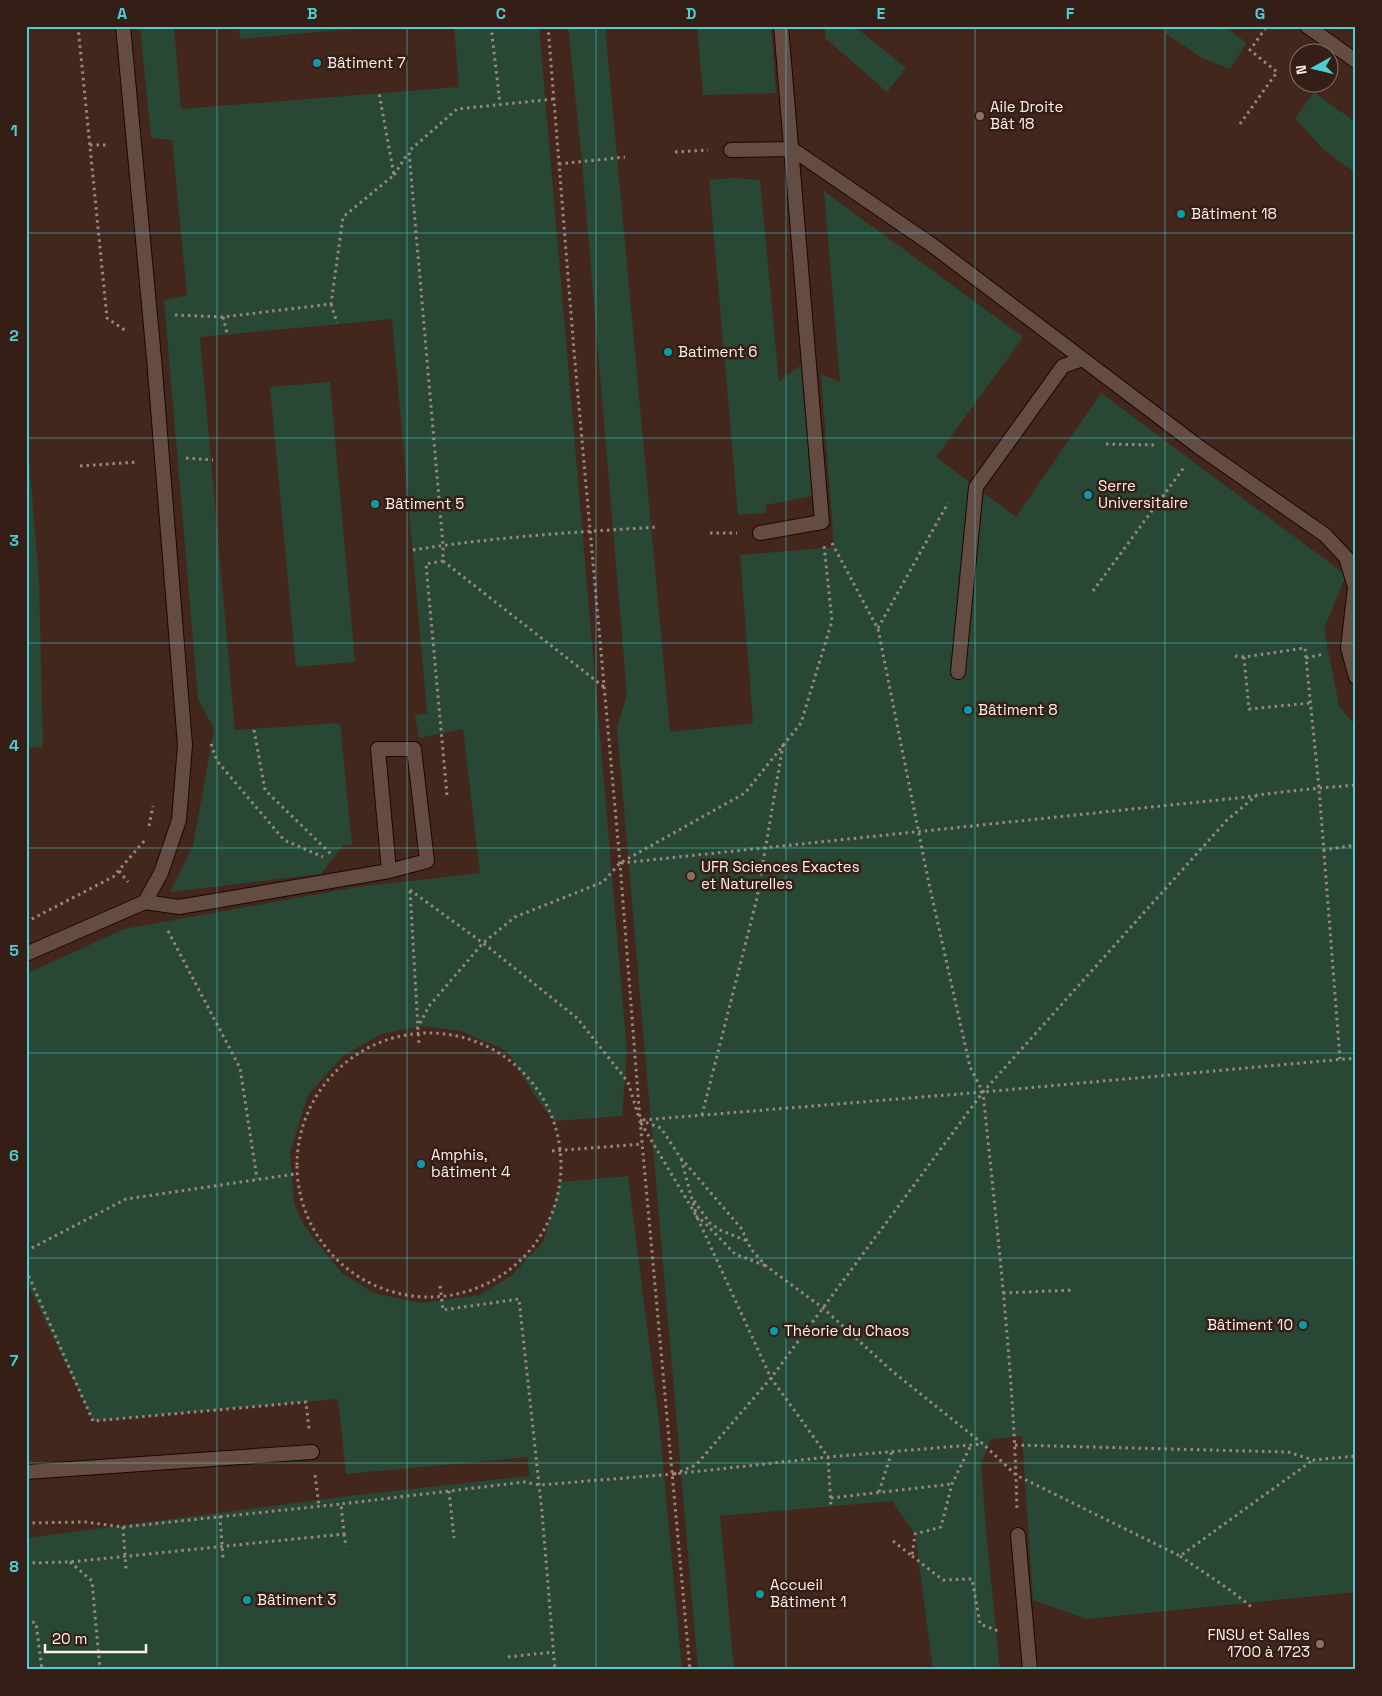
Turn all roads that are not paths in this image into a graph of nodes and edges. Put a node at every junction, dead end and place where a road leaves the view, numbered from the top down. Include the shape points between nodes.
1 (123, 26) edge
2 (781, 26) edge
3 (1307, 26) edge
4 (1356, 61) edge
5 (792, 149) junction
6 (731, 150) road end
7 (1083, 359) junction
8 (760, 533) dead end
9 (1351, 564) edge
10 (958, 672) dead end
11 (1356, 677) edge
12 (389, 871) junction
13 (145, 902) junction
14 (26, 954) edge
15 (312, 1452) road end
16 (26, 1472) edge
17 (1018, 1535) dead end
18 (1030, 1670) edge

1 - 13 lane via 185,745 179,820 161,872
2 - 5 lane
3 - 4 lane
5 - 6 lane
5 - 7 lane via 932,245
5 - 8 lane via 822,522
7 - 9 lane via 1325,535
7 - 10 lane via 1063,366 976,486
9 - 11 lane via 1356,587 1348,648
12 - 12 lane via 378,749 414,749 427,861
12 - 13 lane via 179,907
13 - 14 lane
15 - 16 lane
17 - 18 lane

